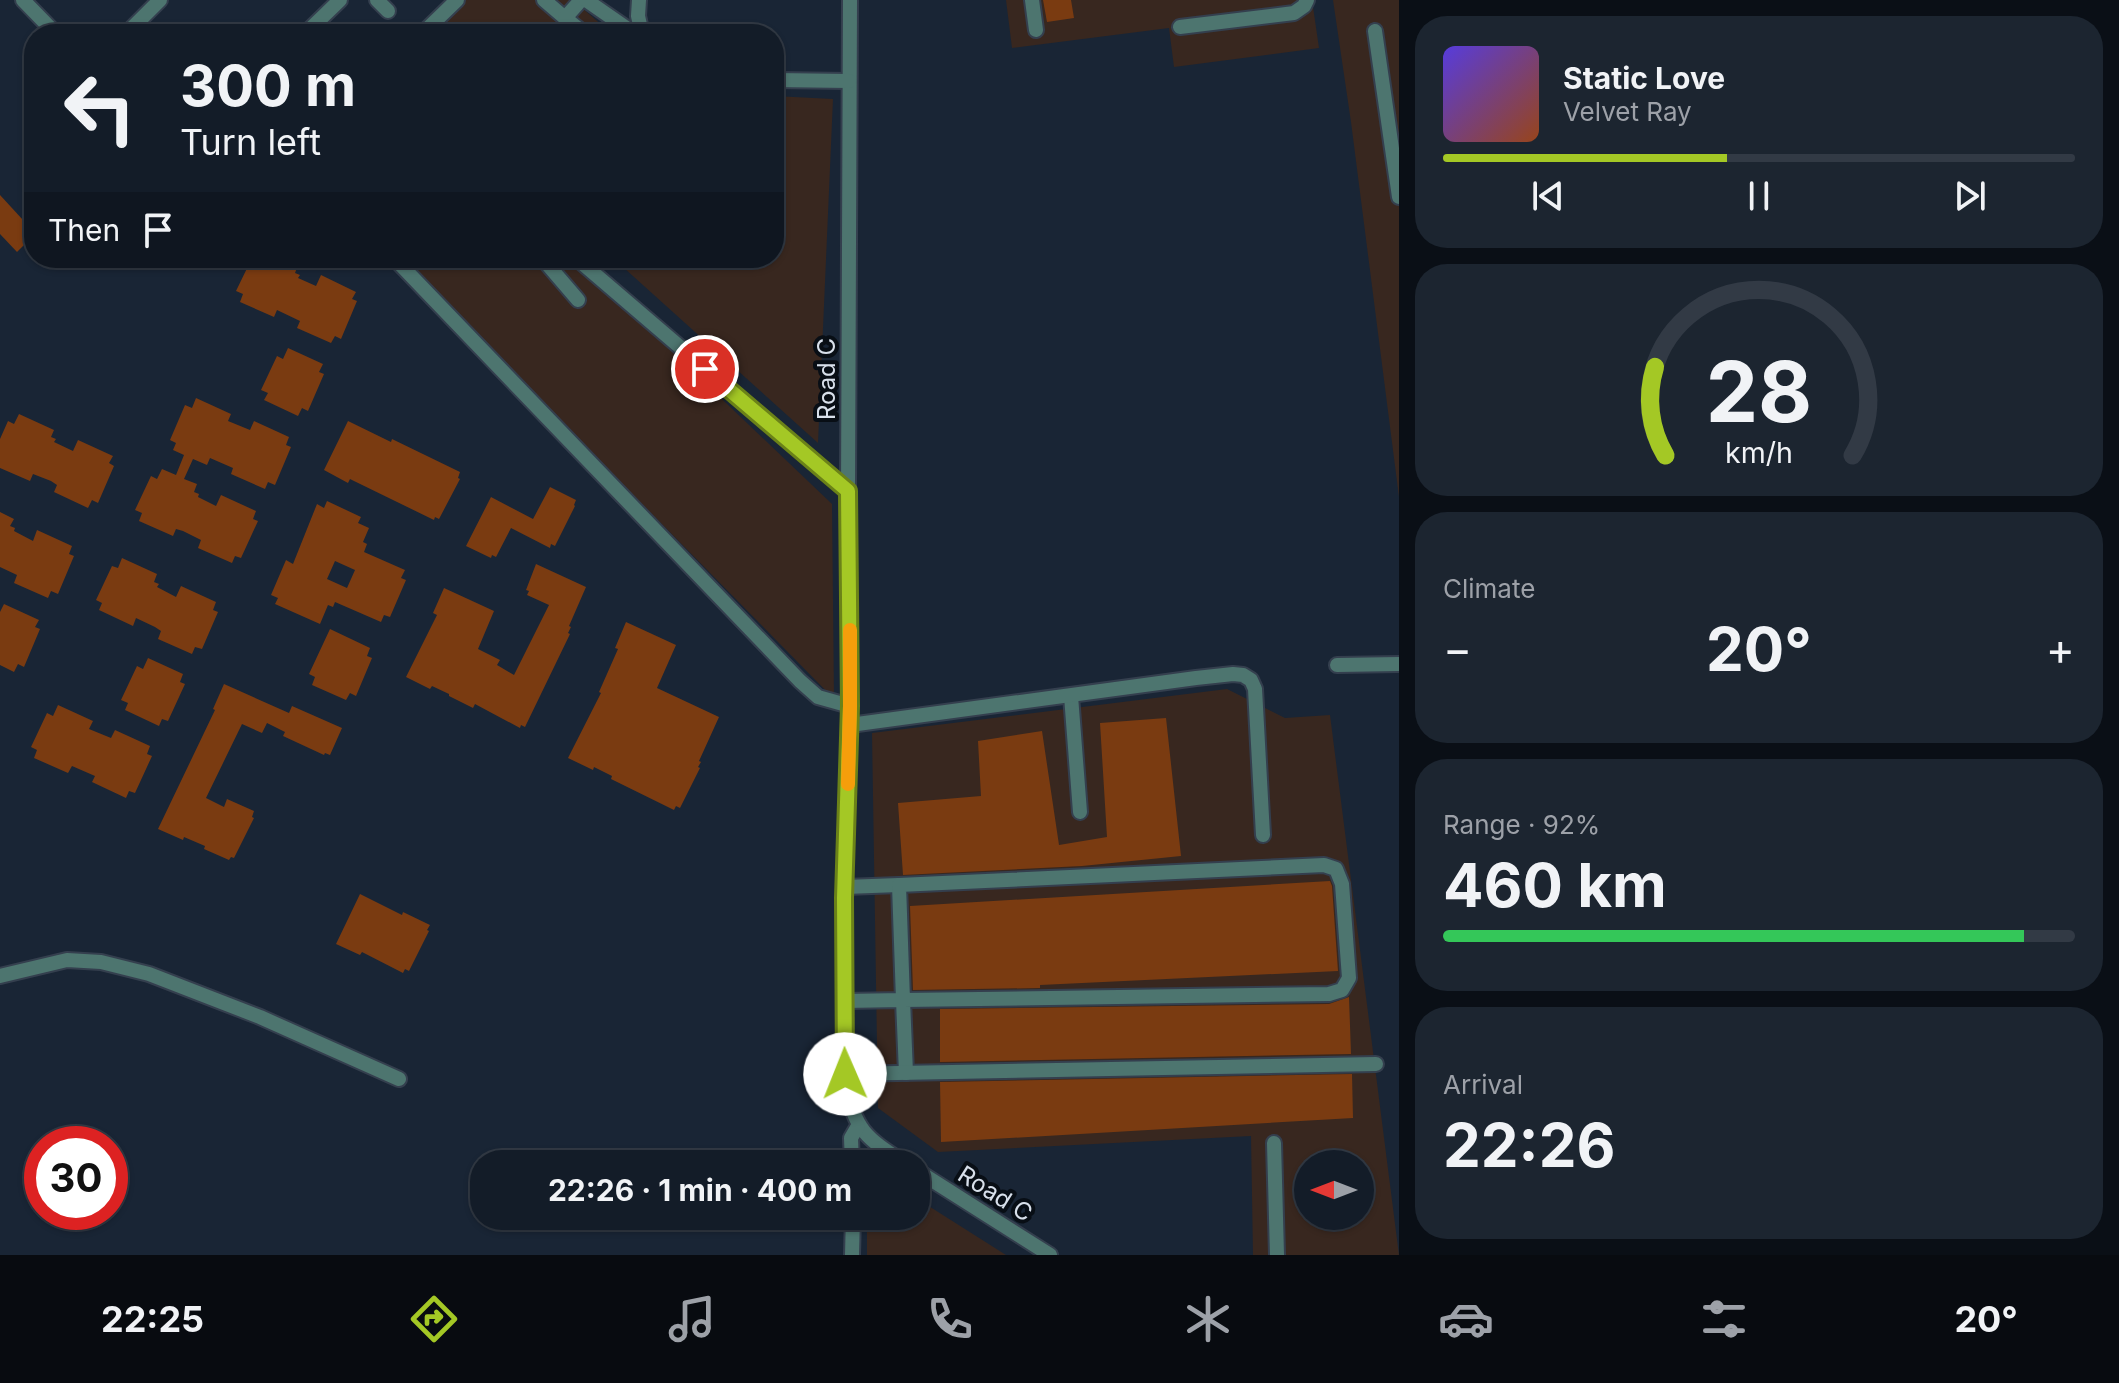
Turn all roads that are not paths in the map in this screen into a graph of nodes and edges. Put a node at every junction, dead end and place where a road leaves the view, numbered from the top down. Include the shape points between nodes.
1 (23, 0) edge
2 (160, 0) edge
3 (340, 0) edge
4 (377, 0) edge
5 (457, 0) edge
6 (544, 0) edge
7 (583, 0) edge
8 (639, 0) edge
9 (850, 0) edge
10 (1032, 0) edge
11 (1307, 0) edge
12 (388, 11) dead end
13 (565, 18) junction
14 (46, 24) edge
15 (136, 24) edge
16 (315, 24) edge
17 (432, 24) edge
18 (572, 24) edge
19 (620, 24) edge
20 (640, 24) edge
21 (1180, 27) dead end
22 (1036, 30) dead end
23 (1375, 31) dead end
24 (784, 80) edge
25 (849, 81) junction
26 (1399, 197) edge
27 (404, 268) edge
28 (551, 268) edge
29 (588, 268) edge
30 (578, 300) dead end
31 (848, 491) junction
32 (1399, 664) edge
33 (1337, 665) dead end
34 (1071, 696) junction
35 (850, 706) junction
36 (850, 725) junction
37 (1080, 812) dead end
38 (1263, 835) dead end
39 (899, 885) junction
40 (845, 887) junction
41 (0, 976) edge
42 (903, 1000) junction
43 (844, 1001) junction
44 (1376, 1064) dead end
45 (906, 1073) junction
46 (845, 1074) junction
47 (399, 1079) dead end
48 (858, 1126) junction
49 (1274, 1143) dead end
50 (851, 1150) edge
51 (885, 1150) edge
52 (930, 1179) edge
53 (853, 1230) edge
54 (852, 1255) edge
55 (1050, 1255) edge
56 (1277, 1255) edge

1 - 14 street
2 - 15 street
3 - 16 street
4 - 12 street
5 - 17 street
6 - 13 street
7 - 13 street
7 - 19 street
8 - 20 street
9 - 25 street, Road C
10 - 22 street
11 - 21 street via 1294,13
13 - 18 street
23 - 26 street
24 - 25 street
25 - 31 street, Road C
27 - 35 street via 800,681 818,697
28 - 30 street
29 - 31 street
31 - 35 street, Road C
32 - 33 street
34 - 36 street
34 - 37 street
34 - 38 street via 1233,674 1251,680
35 - 36 street, Road C
36 - 40 street, Road C
39 - 40 street
39 - 42 street
39 - 42 street via 1324,865 1336,869 1342,884 1349,978 1342,990 1329,994
40 - 43 street, Road C
41 - 47 street via 67,960 149,974
42 - 43 street
42 - 45 street
43 - 46 street, Road C
44 - 45 street
45 - 46 street
46 - 48 street, Road C
48 - 50 street
48 - 51 street
49 - 56 street
52 - 55 street, Road C
53 - 54 street

